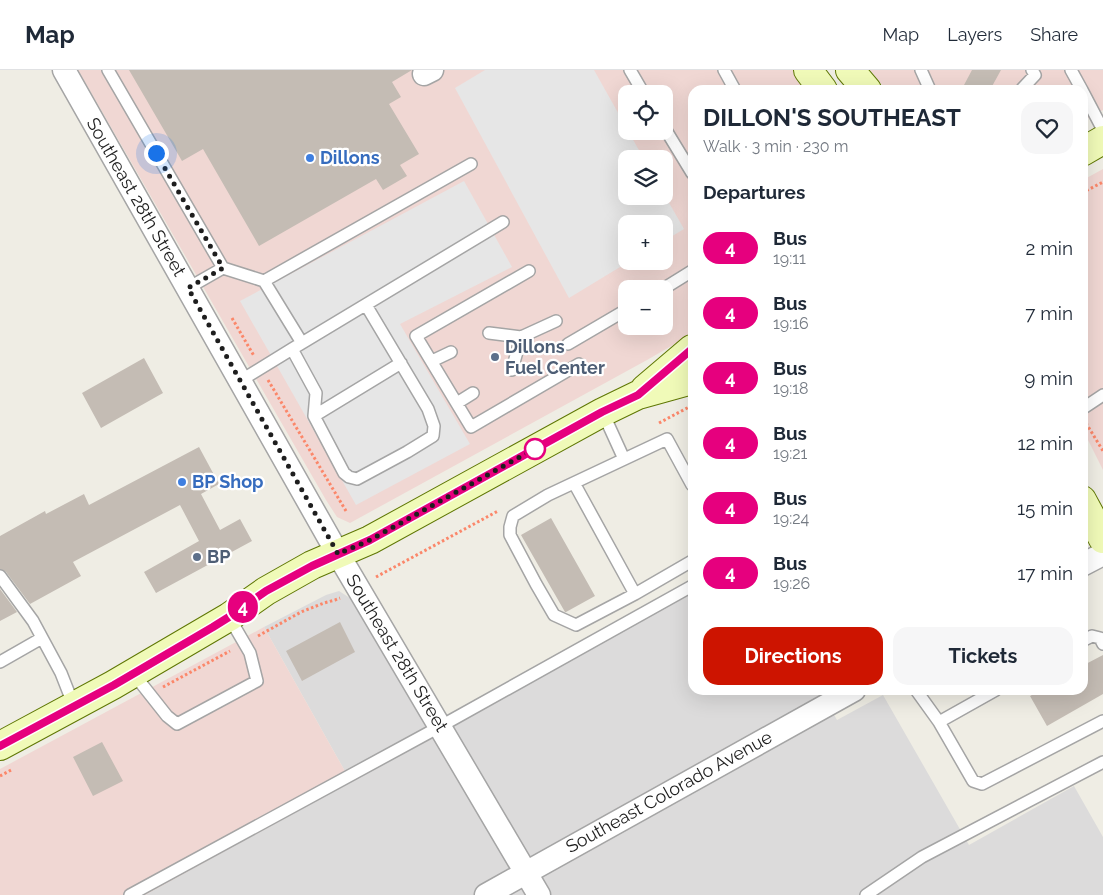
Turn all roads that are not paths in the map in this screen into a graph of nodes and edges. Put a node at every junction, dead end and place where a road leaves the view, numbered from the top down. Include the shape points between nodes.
1 (64, 70) edge
2 (108, 70) edge
3 (630, 70) edge
4 (724, 70) edge
5 (808, 70) edge
6 (850, 70) edge
7 (921, 70) edge
8 (1071, 70) edge
9 (1036, 72) edge
10 (639, 85) edge
11 (733, 85) edge
12 (819, 85) edge
13 (863, 85) edge
14 (928, 85) edge
15 (1025, 85) edge
16 (1079, 85) edge
17 (1088, 101) edge
18 (1103, 130) edge
19 (672, 140) edge
20 (1103, 140) edge
21 (1088, 149) edge
22 (471, 164) dead end
23 (688, 166) edge
24 (503, 222) dead end
25 (223, 268) junction
26 (529, 271) dead end
27 (688, 273) edge
28 (264, 281) junction
29 (673, 282) edge
30 (188, 288) junction
31 (366, 305) junction
32 (618, 315) edge
33 (556, 320) dead end
34 (489, 333) dead end
35 (521, 336) junction
36 (568, 344) dead end
37 (296, 346) junction
38 (451, 352) dead end
39 (688, 352) edge
40 (432, 361) junction
41 (401, 363) junction
42 (579, 364) dead end
43 (512, 370) dead end
44 (240, 381) junction
45 (688, 381) edge
46 (473, 393) dead end
47 (638, 395) junction
48 (1103, 395) edge
49 (457, 403) junction
50 (1088, 405) edge
51 (602, 412) junction
52 (314, 416) junction
53 (624, 459) junction
54 (688, 478) edge
55 (574, 483) junction
56 (1088, 511) edge
57 (1103, 539) edge
58 (338, 554) junction
59 (1103, 554) edge
60 (1088, 562) edge
61 (688, 563) edge
62 (0, 576) edge
63 (688, 588) edge
64 (635, 594) junction
65 (229, 617) junction
66 (42, 638) junction
67 (1088, 638) edge
68 (1103, 644) edge
69 (0, 662) edge
70 (133, 673) junction
71 (845, 695) edge
72 (920, 695) edge
73 (987, 695) edge
74 (74, 706) junction
75 (1103, 721) edge
76 (939, 722) junction
77 (441, 726) junction
78 (0, 746) edge
79 (1103, 762) edge
80 (526, 872) junction
81 (130, 895) edge
82 (486, 895) edge
83 (539, 895) edge
84 (866, 895) edge

1 - 30 street, Southeast 28th Street
2 - 25 lane
3 - 10 lane
4 - 11 lane
5 - 12 main road
6 - 13 main road
7 - 14 lane
8 - 16 lane
9 - 15 lane
17 - 18 lane
19 - 23 lane
20 - 21 main road
22 - 28 lane
24 - 31 lane
25 - 28 lane
25 - 30 lane
26 - 40 lane via 416,336
27 - 29 lane
28 - 37 lane
30 - 44 street, Southeast 28th Street
31 - 37 lane
31 - 41 lane
32 - 36 lane
33 - 35 lane
34 - 35 lane
35 - 43 lane
37 - 44 lane
37 - 52 lane via 316,393
38 - 40 lane
39 - 47 main road
40 - 49 lane
41 - 52 lane
41 - 52 lane via 428,409 434,426 433,436 407,452 357,479 349,477
42 - 49 lane via 471,427
44 - 58 street, Southeast 28th Street
45 - 47 main road
46 - 49 lane
47 - 51 main road
48 - 50 lane
51 - 53 lane
51 - 58 main road via 370,540
53 - 54 lane via 667,439
53 - 55 lane
55 - 64 lane
55 - 64 lane via 514,516 510,535 536,584 554,615 576,625
56 - 57 main road
58 - 65 main road via 266,591
58 - 77 street, Southeast 28th Street
59 - 60 street
61 - 64 lane
62 - 66 lane
63 - 77 lane
65 - 70 main road
65 - 70 lane via 250,653 257,682 177,724
66 - 69 lane
66 - 74 lane
67 - 68 lane via 1100,638
70 - 74 main road
71 - 80 street, Southeast Colorado Avenue
72 - 76 lane
73 - 76 lane
74 - 78 main road
75 - 76 lane via 982,784 973,780
77 - 80 street, Southeast 28th Street
77 - 81 lane
79 - 84 lane via 922,857
80 - 82 street, Southeast Colorado Avenue
80 - 83 street, Southeast 28th Street

